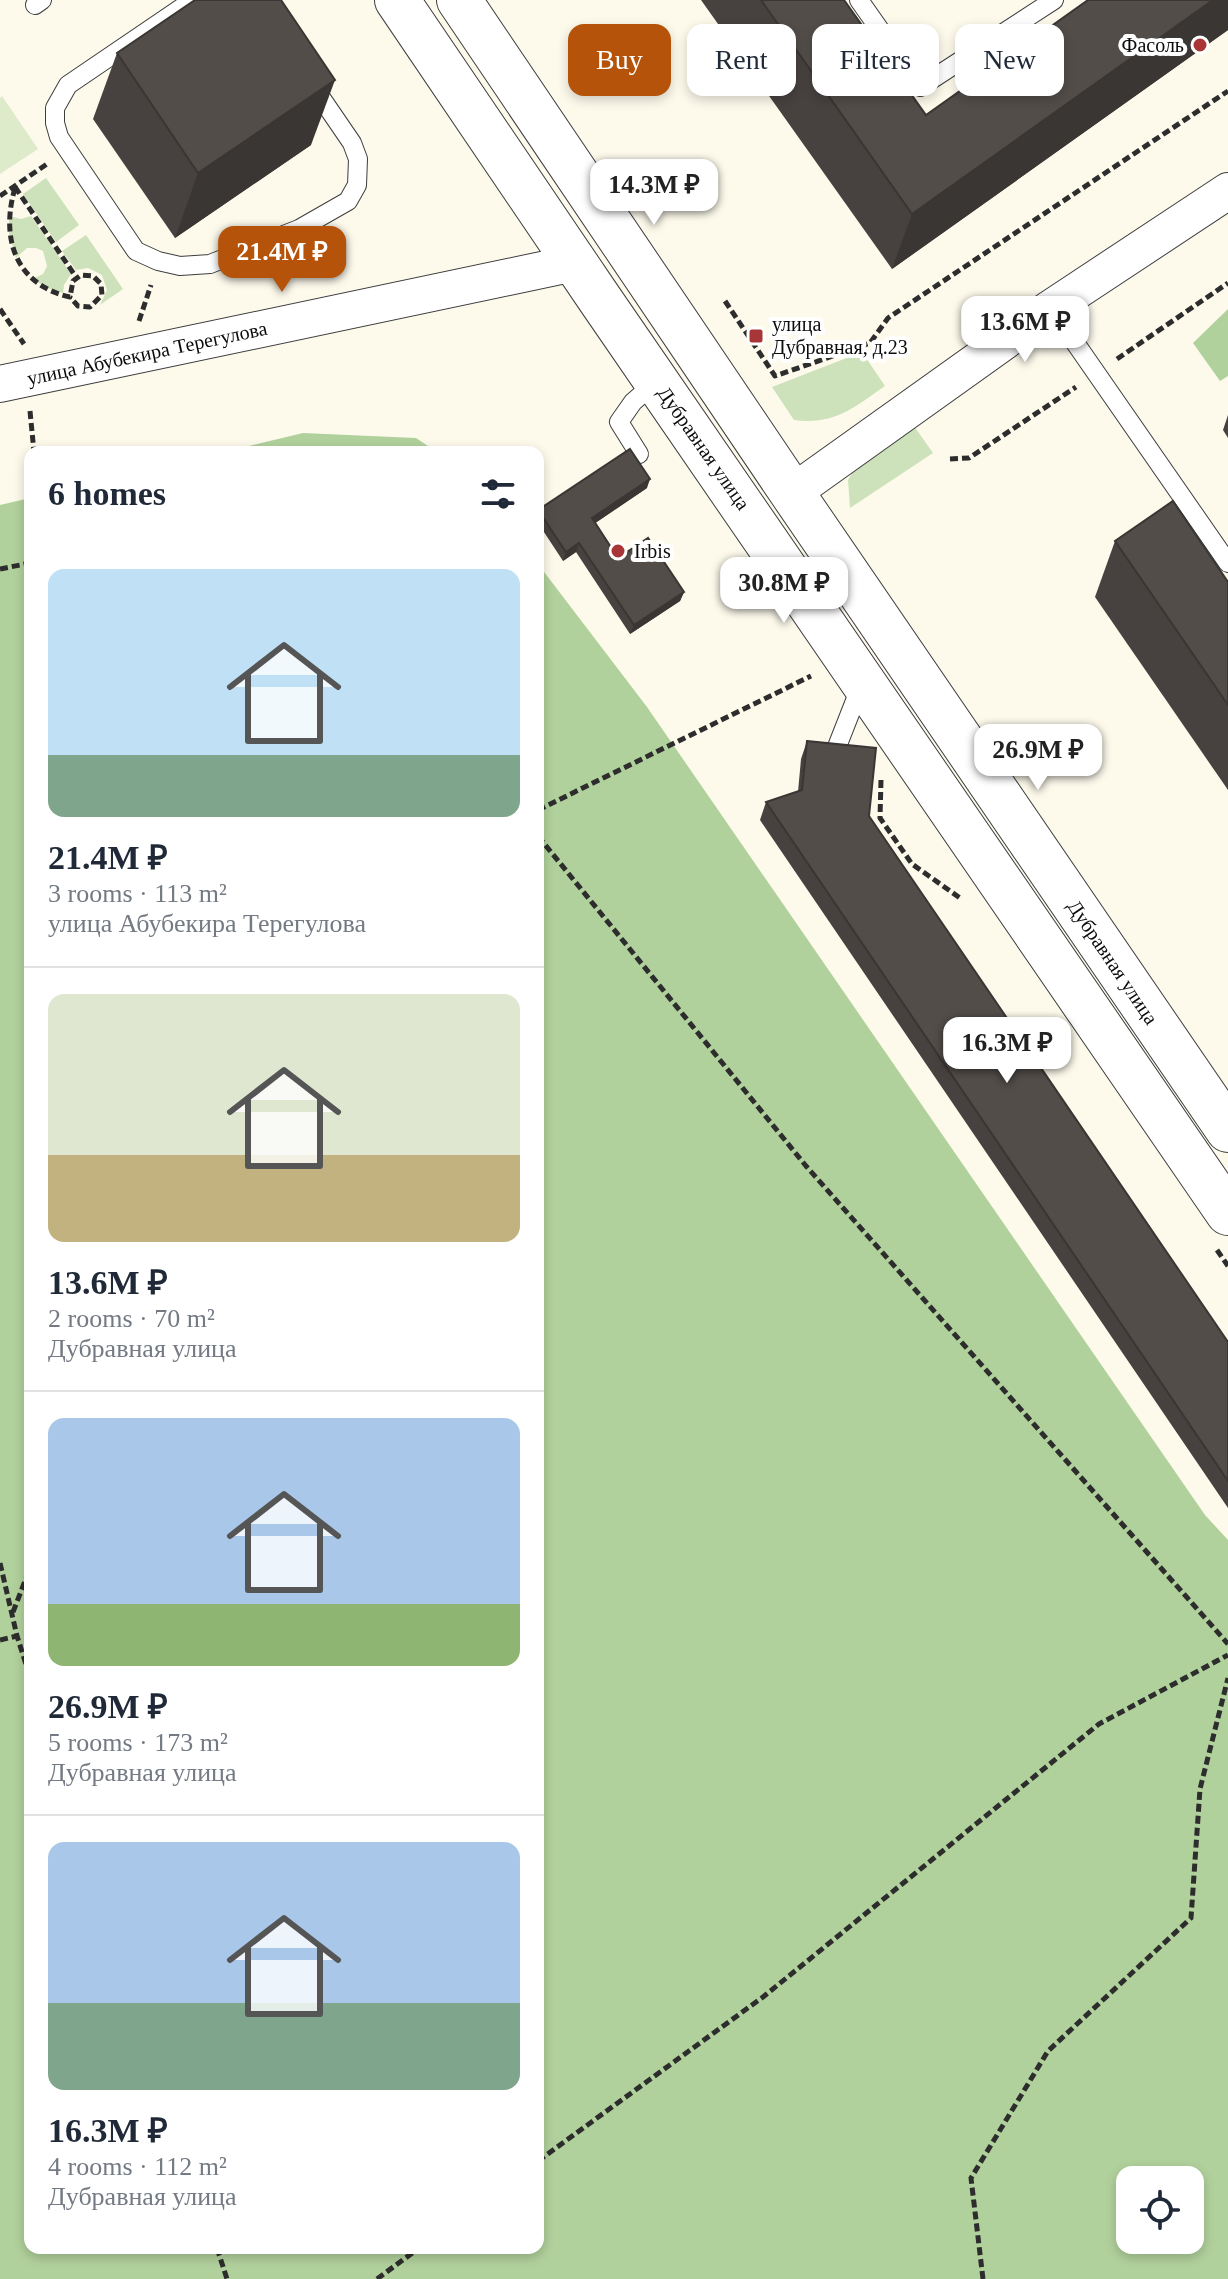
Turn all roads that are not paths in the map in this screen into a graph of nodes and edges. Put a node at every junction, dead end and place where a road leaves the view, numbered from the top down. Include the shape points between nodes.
1 (193, 0) edge
2 (397, 0) edge
3 (459, 0) edge
4 (859, 0) edge
5 (1054, 0) edge
6 (299, 65) edge
7 (1228, 191) edge
8 (575, 263) junction
9 (1051, 308) junction
10 (657, 381) junction
11 (0, 384) edge
12 (639, 454) dead end
13 (792, 493) junction
14 (753, 520) junction
15 (1228, 563) edge
16 (798, 585) junction
17 (734, 589) dead end
18 (856, 670) junction
19 (831, 762) edge
20 (1228, 1130) edge
21 (1228, 1213) edge

1 - 6 lane via 68,85 55,108 59,137 136,251 158,261 194,266 223,261 299,229 348,201 357,185 358,159
2 - 8 street, Дубравная улица
3 - 13 street, Дубравная улица
4 - 5 lane via 920,87
7 - 9 street
8 - 10 street, Дубравная улица
8 - 11 street, улица Абубекира Терегулова
9 - 13 street
9 - 15 lane
10 - 12 lane via 619,422
10 - 14 street, Дубравная улица
13 - 14 street
13 - 20 street, Дубравная улица
14 - 16 street, Дубравная улица
16 - 17 lane via 769,593
16 - 18 street, Дубравная улица
18 - 19 lane
18 - 21 street, Дубравная улица

